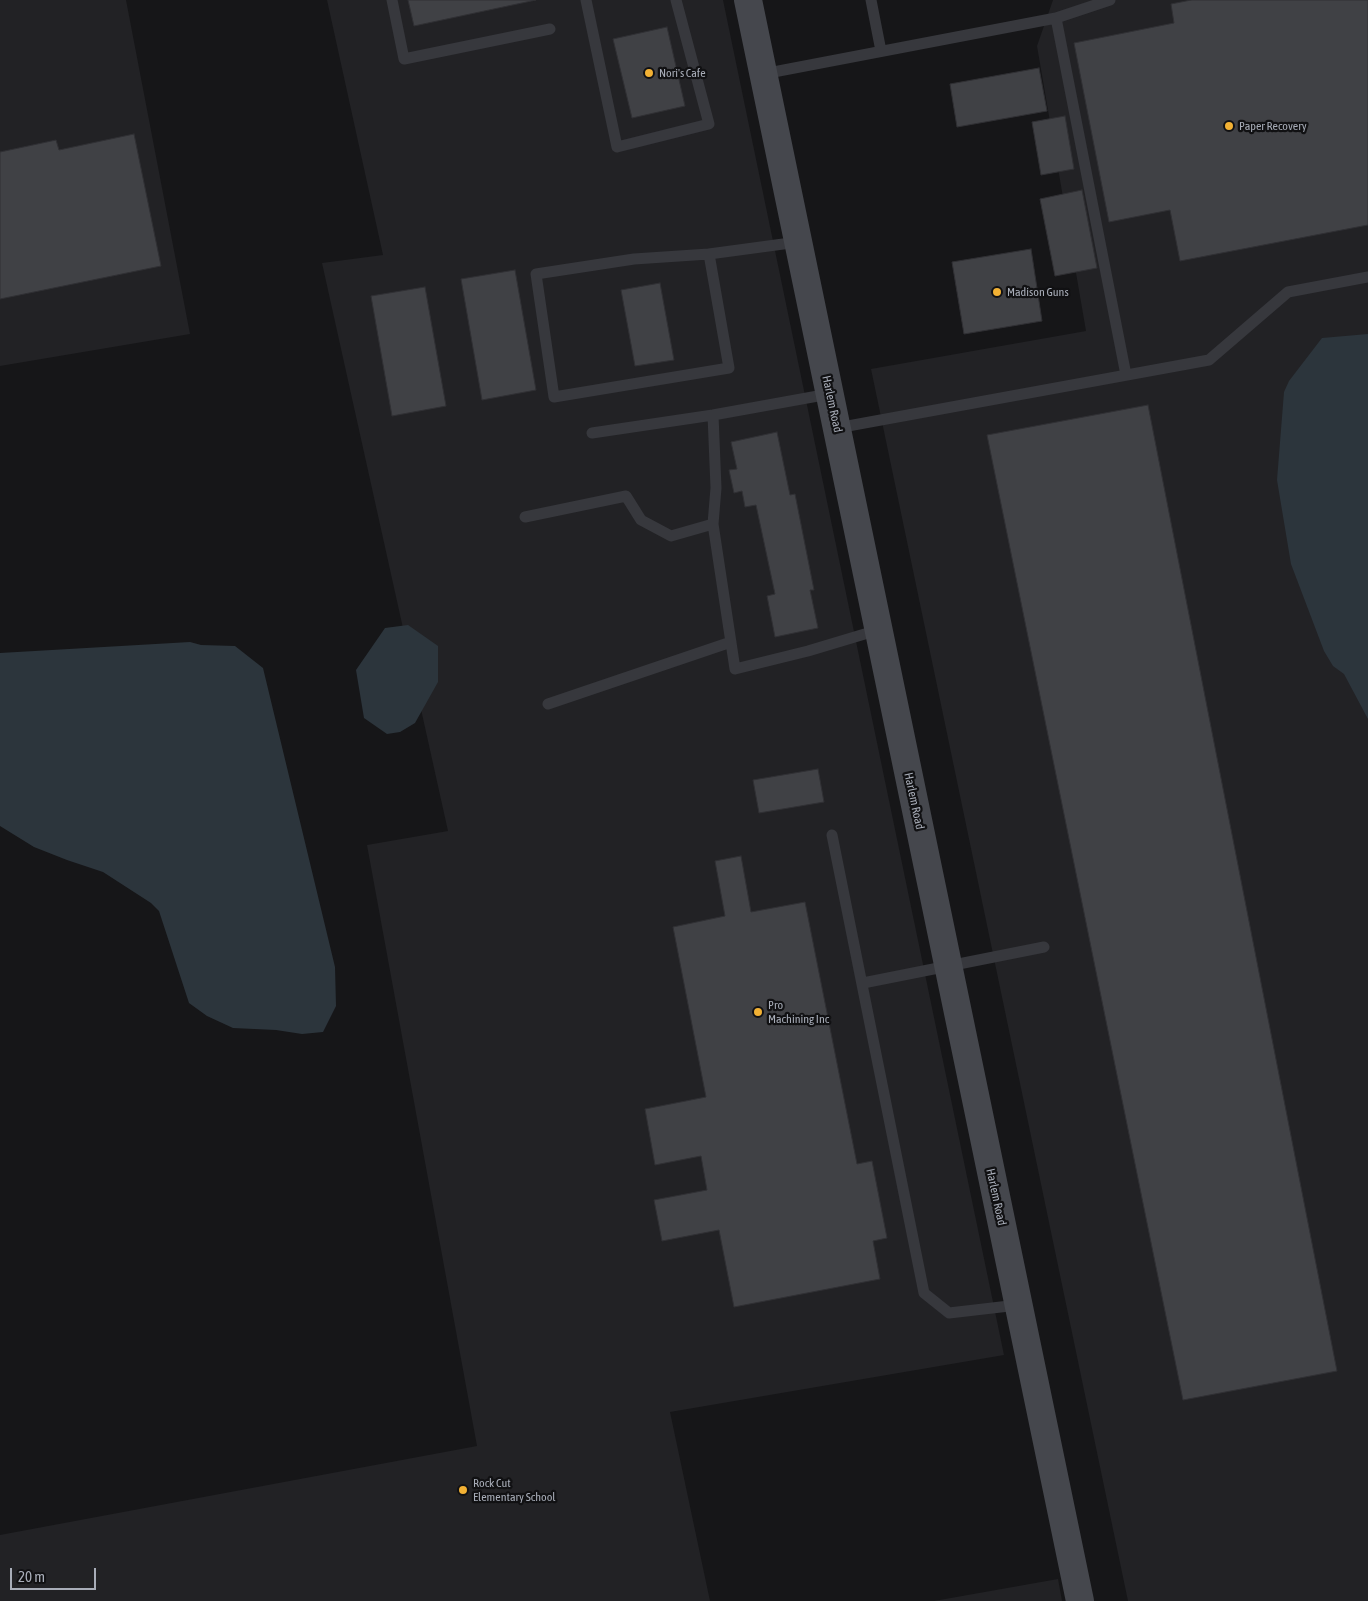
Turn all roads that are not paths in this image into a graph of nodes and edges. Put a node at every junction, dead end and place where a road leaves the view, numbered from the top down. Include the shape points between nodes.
1 (392, 0) edge
2 (586, 0) edge
3 (676, 0) edge
4 (748, 0) edge
5 (871, 0) edge
6 (1110, 0) edge
7 (1056, 18) junction
8 (550, 28) dead end
9 (881, 51) junction
10 (763, 74) junction
11 (798, 242) junction
12 (709, 254) junction
13 (1368, 277) edge
14 (1126, 375) junction
15 (829, 394) junction
16 (713, 415) junction
17 (837, 428) junction
18 (592, 433) dead end
19 (525, 517) dead end
20 (713, 524) junction
21 (878, 630) junction
22 (730, 642) junction
23 (548, 704) dead end
24 (832, 835) dead end
25 (1044, 947) dead end
26 (948, 965) junction
27 (863, 982) junction
28 (1018, 1305) junction
29 (1080, 1601) edge

1 - 8 lane via 404,59
2 - 3 lane via 617,147 709,124
4 - 10 main road, Harlem Road
5 - 9 lane
6 - 7 lane
7 - 9 lane
7 - 14 lane
9 - 10 lane
10 - 11 main road, Harlem Road
11 - 12 lane
11 - 15 main road, Harlem Road
12 - 12 lane via 729,368 554,397 536,274 634,259
13 - 14 lane via 1288,292 1209,360
14 - 17 lane
15 - 16 lane
15 - 17 main road, Harlem Road
16 - 18 lane
16 - 20 lane via 716,488
17 - 21 main road, Harlem Road
19 - 20 lane via 626,496 641,520 671,536
20 - 22 lane
21 - 22 lane via 735,668
21 - 26 main road, Harlem Road
22 - 23 lane
24 - 27 lane
25 - 26 lane
26 - 27 lane
26 - 28 main road, Harlem Road
27 - 28 lane via 924,1293 949,1313
28 - 29 main road, Harlem Road

